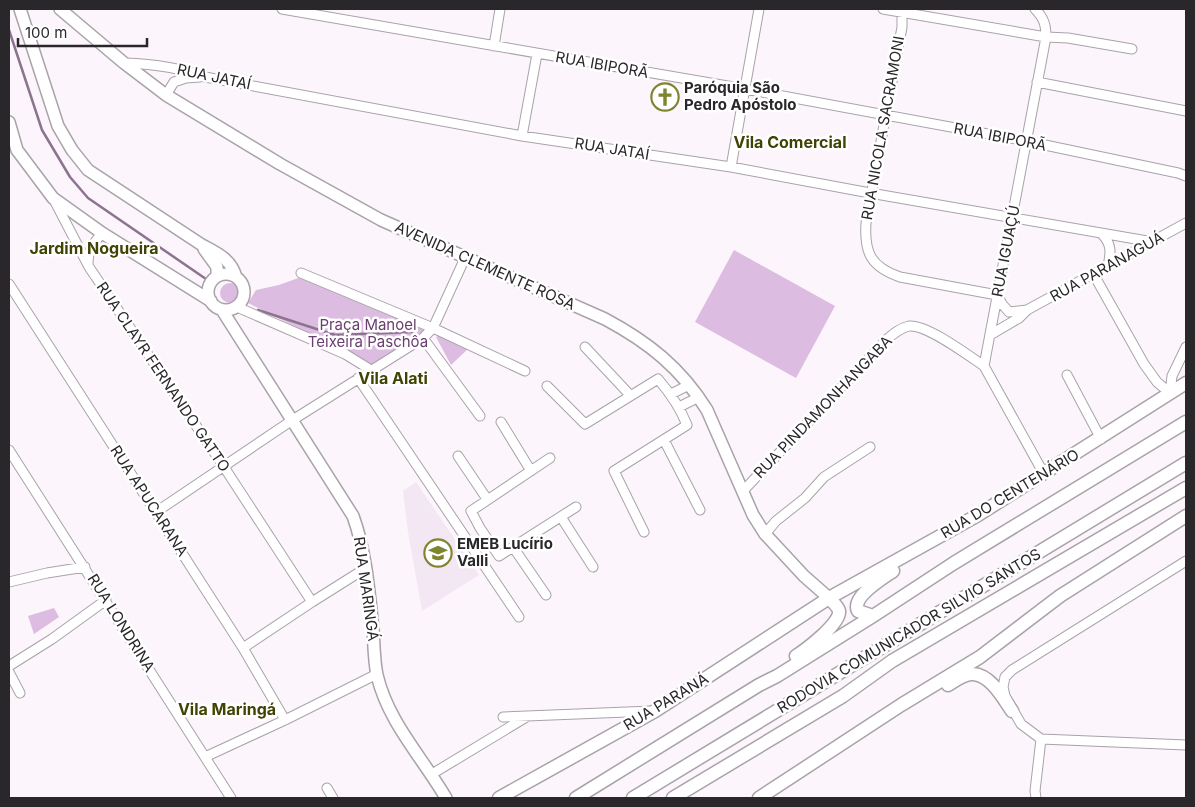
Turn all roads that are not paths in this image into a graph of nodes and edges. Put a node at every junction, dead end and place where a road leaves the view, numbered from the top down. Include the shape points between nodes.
1 (20, 9) edge
2 (60, 9) edge
3 (282, 9) edge
4 (500, 9) edge
5 (759, 9) edge
6 (883, 9) edge
7 (901, 11) edge
8 (1038, 12) edge
9 (1046, 37) junction
10 (494, 46) junction
11 (1132, 49) dead end
12 (537, 54) junction
13 (124, 63) junction
14 (206, 77) junction
15 (1037, 82) junction
16 (745, 89) junction
17 (166, 95) junction
18 (1186, 111) edge
19 (885, 115) junction
20 (9, 122) edge
21 (522, 136) junction
22 (9, 138) edge
23 (1026, 141) junction
24 (17, 150) junction
25 (731, 167) junction
26 (1186, 176) edge
27 (870, 193) junction
28 (53, 198) junction
29 (1012, 218) junction
30 (1186, 223) edge
31 (102, 233) junction
32 (1100, 233) junction
33 (1153, 242) junction
34 (202, 246) junction
35 (465, 258) junction
36 (1108, 266) junction
37 (89, 267) junction
38 (301, 273) dead end
39 (1094, 275) junction
40 (217, 276) junction
41 (236, 277) junction
42 (9, 284) edge
43 (997, 295) junction
44 (211, 301) junction
45 (236, 307) junction
46 (222, 310) junction
47 (1027, 310) junction
48 (433, 328) junction
49 (990, 335) junction
50 (423, 338) junction
51 (585, 346) dead end
52 (1186, 346) edge
53 (984, 366) junction
54 (371, 370) junction
55 (526, 371) dead end
56 (1067, 376) dead end
57 (358, 378) junction
58 (1186, 383) edge
59 (689, 385) junction
60 (547, 386) dead end
61 (1186, 391) edge
62 (1170, 393) junction
63 (670, 394) junction
64 (630, 395) junction
65 (699, 397) junction
66 (679, 407) junction
67 (480, 416) dead end
68 (291, 421) junction
69 (501, 422) dead end
70 (1186, 422) edge
71 (1100, 439) junction
72 (664, 440) junction
73 (870, 447) dead end
74 (9, 450) edge
75 (458, 456) dead end
76 (550, 458) dead end
77 (1186, 463) edge
78 (224, 467) junction
79 (531, 471) junction
80 (1044, 474) junction
81 (1186, 488) edge
82 (743, 490) junction
83 (487, 499) junction
84 (576, 507) dead end
85 (700, 510) dead end
86 (156, 512) junction
87 (561, 516) junction
88 (1186, 516) edge
89 (480, 528) junction
90 (644, 532) dead end
91 (765, 534) junction
92 (465, 538) junction
93 (933, 541) junction
94 (489, 542) junction
95 (513, 547) junction
96 (474, 551) junction
97 (1186, 561) edge
98 (85, 567) junction
99 (594, 567) dead end
100 (366, 568) junction
101 (346, 580) junction
102 (9, 582) edge
103 (368, 584) junction
104 (546, 595) dead end
105 (829, 598) junction
106 (106, 600) junction
107 (312, 602) junction
108 (873, 616) junction
109 (520, 617) dead end
110 (243, 648) junction
111 (9, 666) edge
112 (9, 672) edge
113 (376, 674) junction
114 (759, 685) junction
115 (20, 693) dead end
116 (901, 705) junction
117 (655, 710) junction
118 (1012, 711) junction
119 (528, 715) junction
120 (503, 716) dead end
121 (285, 720) junction
122 (1041, 739) junction
123 (1186, 744) edge
124 (205, 757) junction
125 (432, 774) junction
126 (327, 788) dead end
127 (231, 798) edge
128 (332, 798) edge
129 (446, 798) edge
130 (499, 798) edge
131 (576, 798) edge
132 (633, 798) edge
133 (673, 798) edge
134 (759, 798) edge
135 (1036, 798) edge

1 - 34 main road via 58,126 72,150 88,170
2 - 13 main road, AVENIDA CLEMENTE ROSA
3 - 10 street, RUA IBIPORÃ
4 - 10 street
5 - 16 street
6 - 7 street
7 - 9 street
7 - 19 street, RUA NICOLA SACRAMONI via 902,27
8 - 9 street, RUA IGUAÇÚ via 1046,25
9 - 11 street
9 - 15 street, RUA IGUAÇÚ
10 - 12 street, RUA IBIPORÃ
12 - 16 street, RUA IBIPORÃ
12 - 21 street
13 - 14 street, RUA JATAÍ via 187,70
13 - 17 main road, AVENIDA CLEMENTE ROSA
14 - 17 street via 174,82
14 - 21 street, RUA JATAÍ
15 - 18 street
15 - 23 street, RUA IGUAÇÚ
16 - 19 street, RUA IBIPORÃ
16 - 25 street
17 - 35 main road, AVENIDA CLEMENTE ROSA via 381,220
19 - 23 street, RUA IBIPORÃ
19 - 27 street, RUA NICOLA SACRAMONI
20 - 24 main road, RUA CLAYR FERNANDO GATTO
21 - 25 street, RUA JATAÍ
22 - 24 street, RUA CLAYR FERNANDO GATTO
23 - 26 street, RUA IBIPORÃ
23 - 29 street, RUA IGUAÇÚ
24 - 28 main road, RUA CLAYR FERNANDO GATTO
25 - 27 street, RUA JATAÍ
27 - 29 street, RUA JATAÍ
27 - 43 street, RUA NICOLA SACRAMONI via 865,237 875,264 900,277
28 - 31 main road
28 - 37 street, RUA CLAYR FERNANDO GATTO
29 - 32 street, RUA JATAÍ
29 - 43 street, RUA IGUAÇÚ
30 - 33 street, RUA PARANAGUÁ
31 - 37 street via 90,247
31 - 44 main road
32 - 33 street, RUA JATAÍ
32 - 36 street via 1110,244
33 - 36 street, RUA PARANAGUÁ
34 - 40 main road via 217,267
34 - 41 main road via 228,261
35 - 48 street
35 - 59 main road, AVENIDA CLEMENTE ROSA via 632,334 657,352
36 - 39 street, RUA PARANAGUÁ
37 - 78 street, RUA CLAYR FERNANDO GATTO
38 - 48 street
39 - 47 street, RUA PARANAGUÁ
39 - 62 street via 1144,364
40 - 41 main road via 227,274
40 - 44 main road via 208,290
41 - 45 main road via 243,284 244,294
42 - 86 street, RUA APUCARANA
43 - 47 street via 1010,312
43 - 49 street, RUA IGUAÇÚ
44 - 46 main road
45 - 46 main road
45 - 54 street via 345,354
46 - 68 main road, RUA MARINGÁ
47 - 49 street, RUA PARANAGUÁ
48 - 50 street
48 - 55 street
49 - 53 street, RUA IGUAÇÚ
50 - 54 street
50 - 67 street
51 - 64 street
52 - 62 street via 1172,376
53 - 80 street
53 - 82 street, RUA PINDAMONHANGABA via 926,329 911,326 899,329
54 - 57 street
56 - 71 street
57 - 68 street
57 - 92 street
58 - 62 highway, RUA DO CENTENÁRIO
59 - 63 street
59 - 65 main road, AVENIDA CLEMENTE ROSA
60 - 64 street via 586,424
61 - 62 highway
62 - 71 highway, RUA DO CENTENÁRIO
63 - 64 street via 658,379
63 - 66 street
65 - 66 street
65 - 82 main road, AVENIDA CLEMENTE ROSA
66 - 72 street via 687,425
68 - 78 street
68 - 100 main road, RUA MARINGÁ via 353,516
69 - 79 street
70 - 108 highway
71 - 80 highway, RUA DO CENTENÁRIO
72 - 85 street
72 - 90 street via 614,471
73 - 91 street via 824,477
74 - 98 street, RUA LONDRINA
75 - 83 street
76 - 79 street
77 - 132 highway, RODOVIA COMUNICADOR SILVIO SANTOS
78 - 86 street
78 - 107 street, RUA CLAYR FERNANDO GATTO
79 - 83 street
80 - 93 highway, RUA DO CENTENÁRIO
81 - 133 highway, RODOVIA COMUNICADOR SILVIO SANTOS via 892,661 843,696
82 - 91 main road, AVENIDA CLEMENTE ROSA
83 - 89 street via 471,511
84 - 87 street
86 - 110 street, RUA APUCARANA
87 - 95 street
87 - 99 street
88 - 116 highway via 1060,596 980,656
89 - 92 street
89 - 94 street
91 - 105 main road, AVENIDA CLEMENTE ROSA
92 - 96 street
93 - 105 highway, RUA DO CENTENÁRIO
93 - 108 highway via 877,582 857,602 858,611
94 - 95 street via 499,556
94 - 96 street
95 - 104 street
96 - 109 street
97 - 118 street via 1012,670 1005,677 1003,687
98 - 102 street
98 - 106 street, RUA LONDRINA
100 - 101 street
100 - 103 main road, RUA MARINGÁ
101 - 103 street
101 - 107 street
103 - 113 main road, RUA MARINGÁ
105 - 114 highway via 839,612 830,628
105 - 117 highway, RUA PARANÁ
106 - 111 street
106 - 124 street, RUA LONDRINA
107 - 110 street
108 - 114 highway
110 - 121 street, RUA APUCARANA
112 - 115 street
113 - 121 street
113 - 125 main road, RUA MARINGÁ via 399,729
114 - 131 highway
116 - 118 highway via 919,704 962,676 972,674 995,686
116 - 134 highway
117 - 119 street
117 - 130 highway, RUA PARANÁ
118 - 122 street via 1021,724
119 - 120 street
119 - 125 street
121 - 124 street
122 - 123 street
122 - 135 street
124 - 127 street, RUA LONDRINA
125 - 129 main road, RUA MARINGÁ
126 - 128 street

